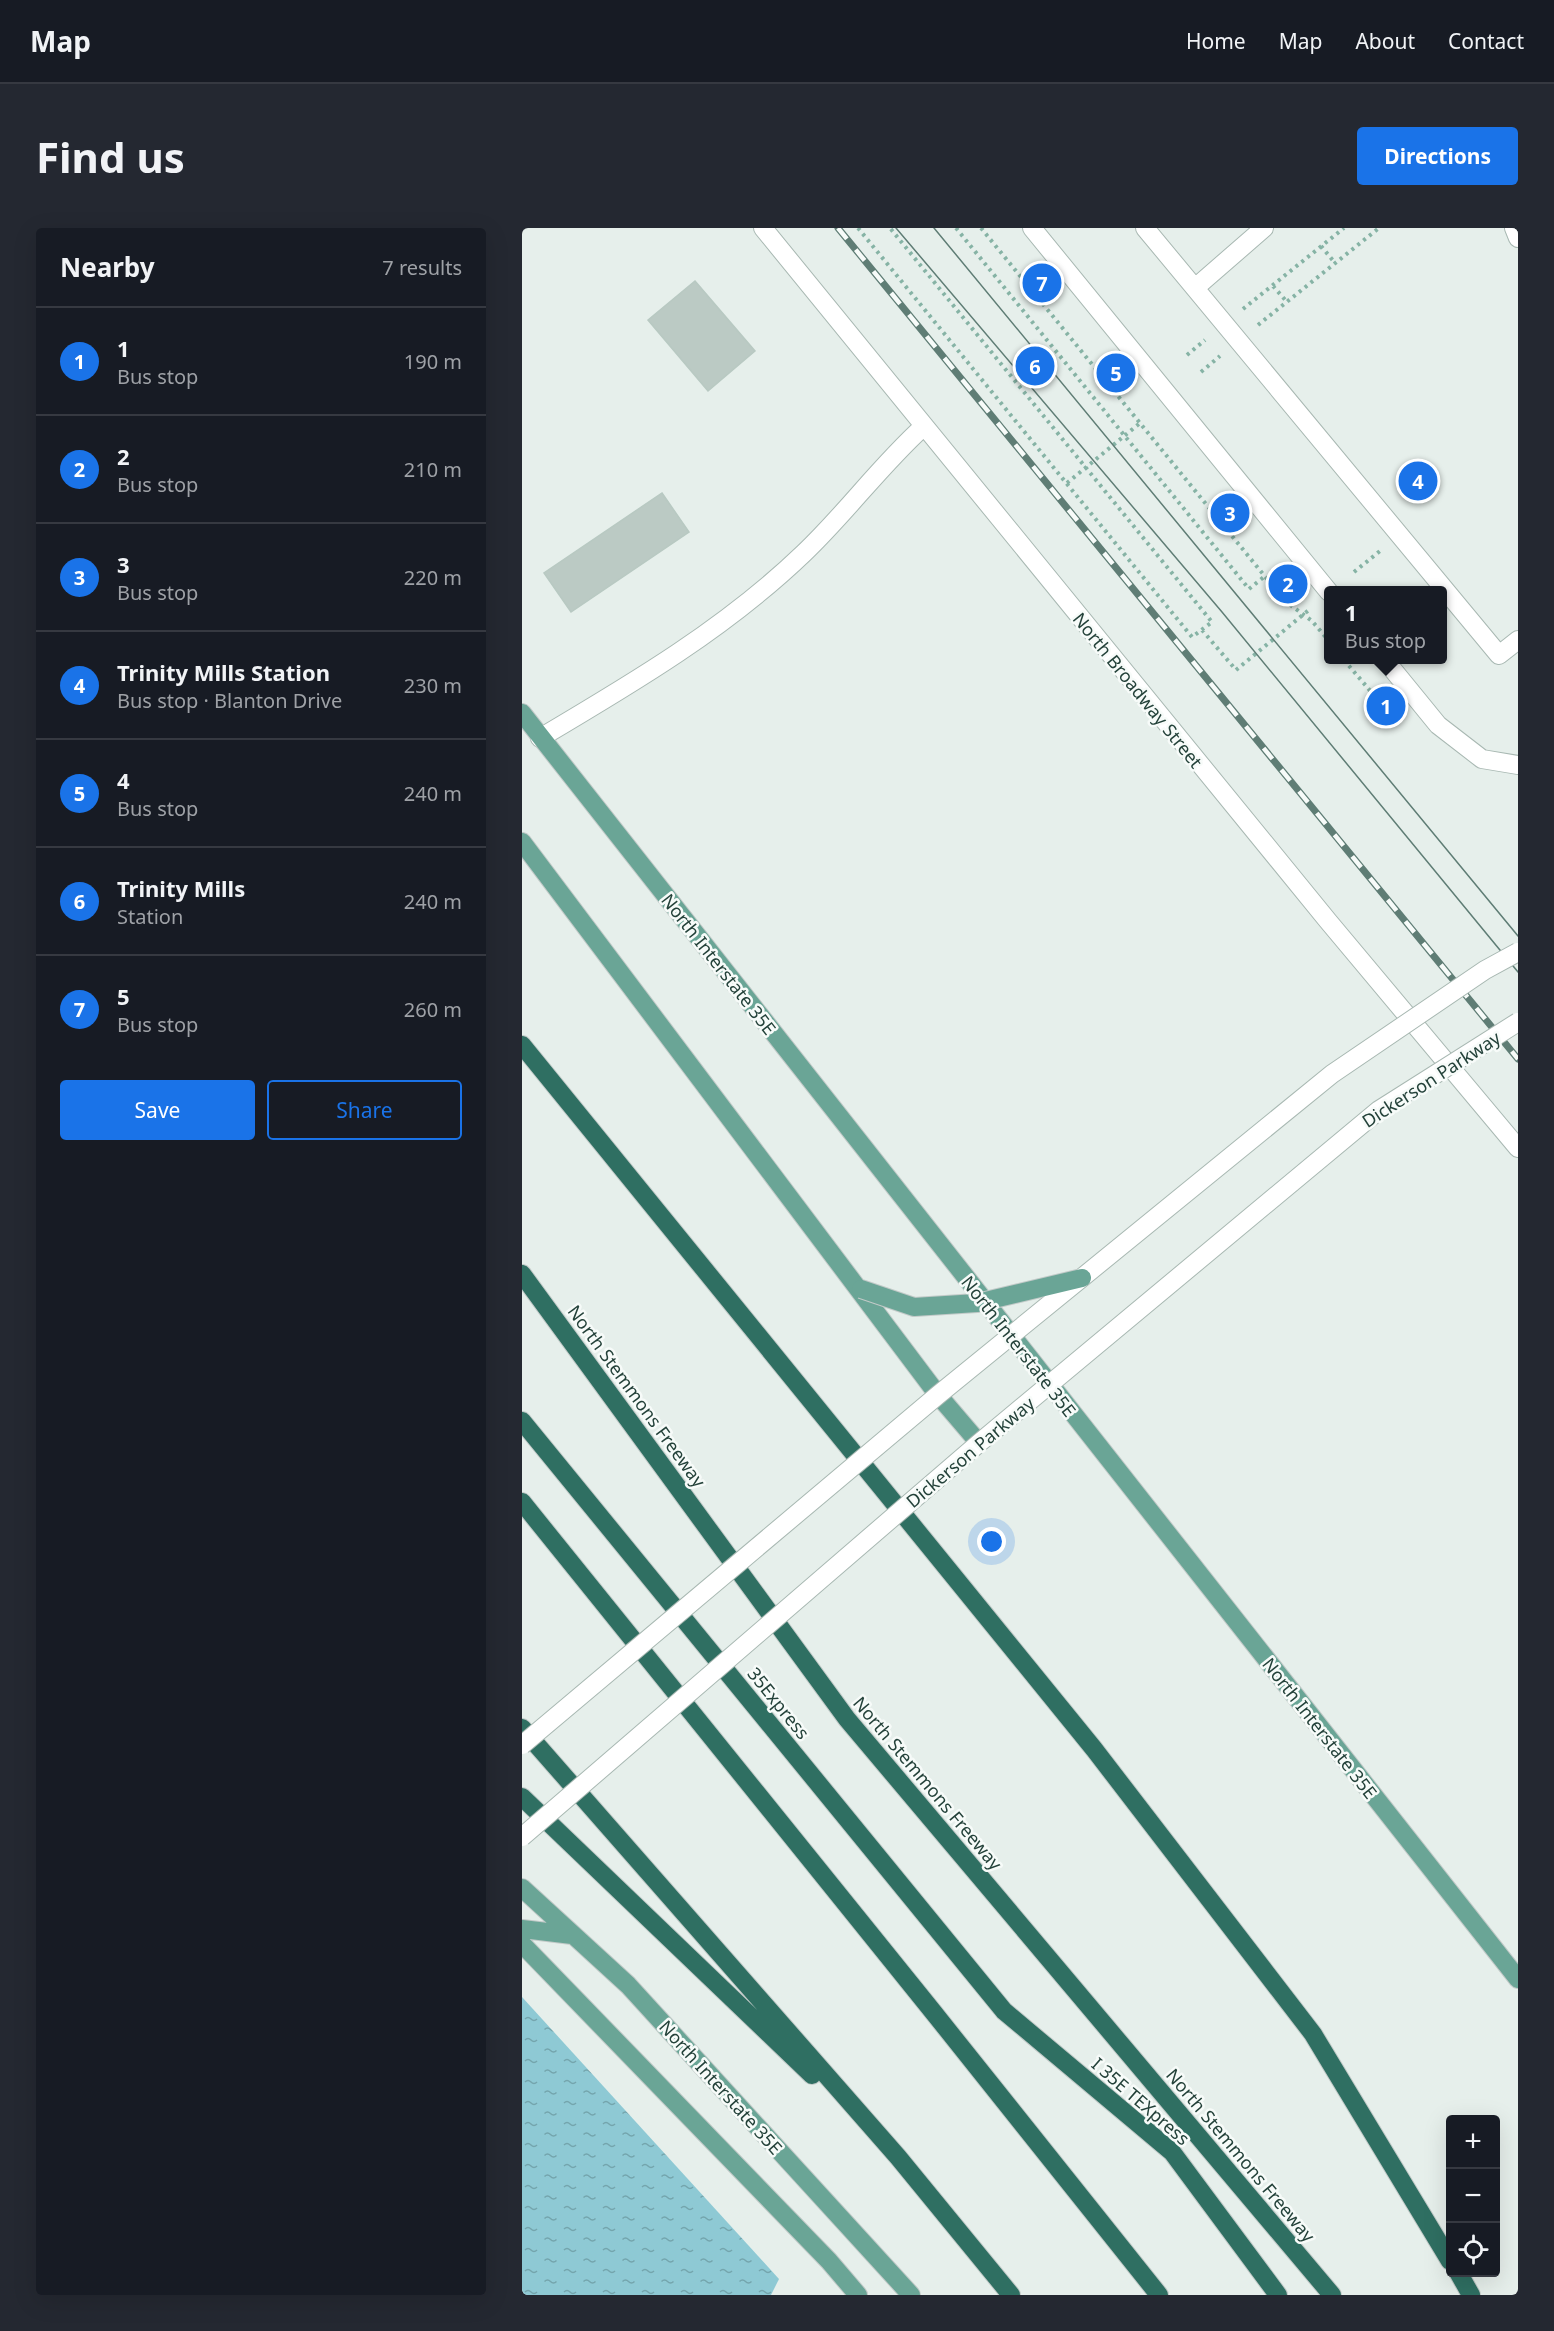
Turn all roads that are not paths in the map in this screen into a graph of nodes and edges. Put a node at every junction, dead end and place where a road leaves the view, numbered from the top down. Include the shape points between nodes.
1 (763, 228) edge
2 (1032, 228) edge
3 (1145, 228) edge
4 (1264, 228) edge
5 (1514, 228) edge
6 (1518, 238) edge
7 (1195, 288) junction
8 (923, 427) junction
9 (1324, 586) edge
10 (1442, 586) edge
11 (1447, 592) edge
12 (1518, 639) edge
13 (1388, 664) edge
14 (522, 713) edge
15 (540, 738) junction
16 (1518, 765) edge
17 (522, 842) edge
18 (1518, 952) edge
19 (1518, 1022) edge
20 (522, 1045) edge
21 (1518, 1148) edge
22 (522, 1274) edge
23 (1082, 1278) junction
24 (861, 1289) junction
25 (938, 1395) junction
26 (522, 1421) edge
27 (979, 1443) junction
28 (522, 1502) edge
29 (522, 1728) edge
30 (522, 1745) edge
31 (522, 1797) edge
32 (522, 1837) edge
33 (522, 1888) edge
34 (522, 1929) edge
35 (572, 1935) junction
36 (522, 1944) edge
37 (1518, 1978) edge
38 (1004, 2012) joint
39 (897, 2157) junction
40 (1446, 2254) edge
41 (1461, 2277) edge
42 (858, 2295) edge
43 (911, 2295) edge
44 (1011, 2295) edge
45 (1159, 2295) edge
46 (1278, 2295) edge
47 (1332, 2295) edge
48 (1471, 2295) edge

1 - 8 street, North Broadway Street
2 - 9 street
3 - 7 street
4 - 7 street
5 - 6 street
7 - 10 street
8 - 15 street via 804,553 727,621
8 - 21 street, North Broadway Street
11 - 12 street via 1499,655
13 - 16 street via 1438,725 1482,759
14 - 15 main road, North Interstate 35E
15 - 37 main road, North Interstate 35E
17 - 24 main road
18 - 23 street, bridge via 1485,970 1332,1074
19 - 27 street, Dickerson Parkway, bridge via 1379,1110
20 - 40 highway via 1094,1749 1306,2025
22 - 47 highway, North Stemmons Freeway via 847,1719
23 - 24 main road, bridge via 977,1303 914,1307
23 - 25 street, bridge
24 - 25 main road
25 - 27 main road
25 - 30 street, bridge
26 - 38 highway, 35Express
27 - 32 street, Dickerson Parkway, bridge
28 - 45 highway
29 - 39 highway
31 - 39 highway
33 - 35 main road, North Interstate 35E
34 - 35 main road
35 - 43 main road, North Interstate 35E via 628,1985
36 - 42 main road via 830,2261
38 - 46 highway, I 35E TEXpress via 1172,2152
39 - 44 highway
41 - 48 highway

